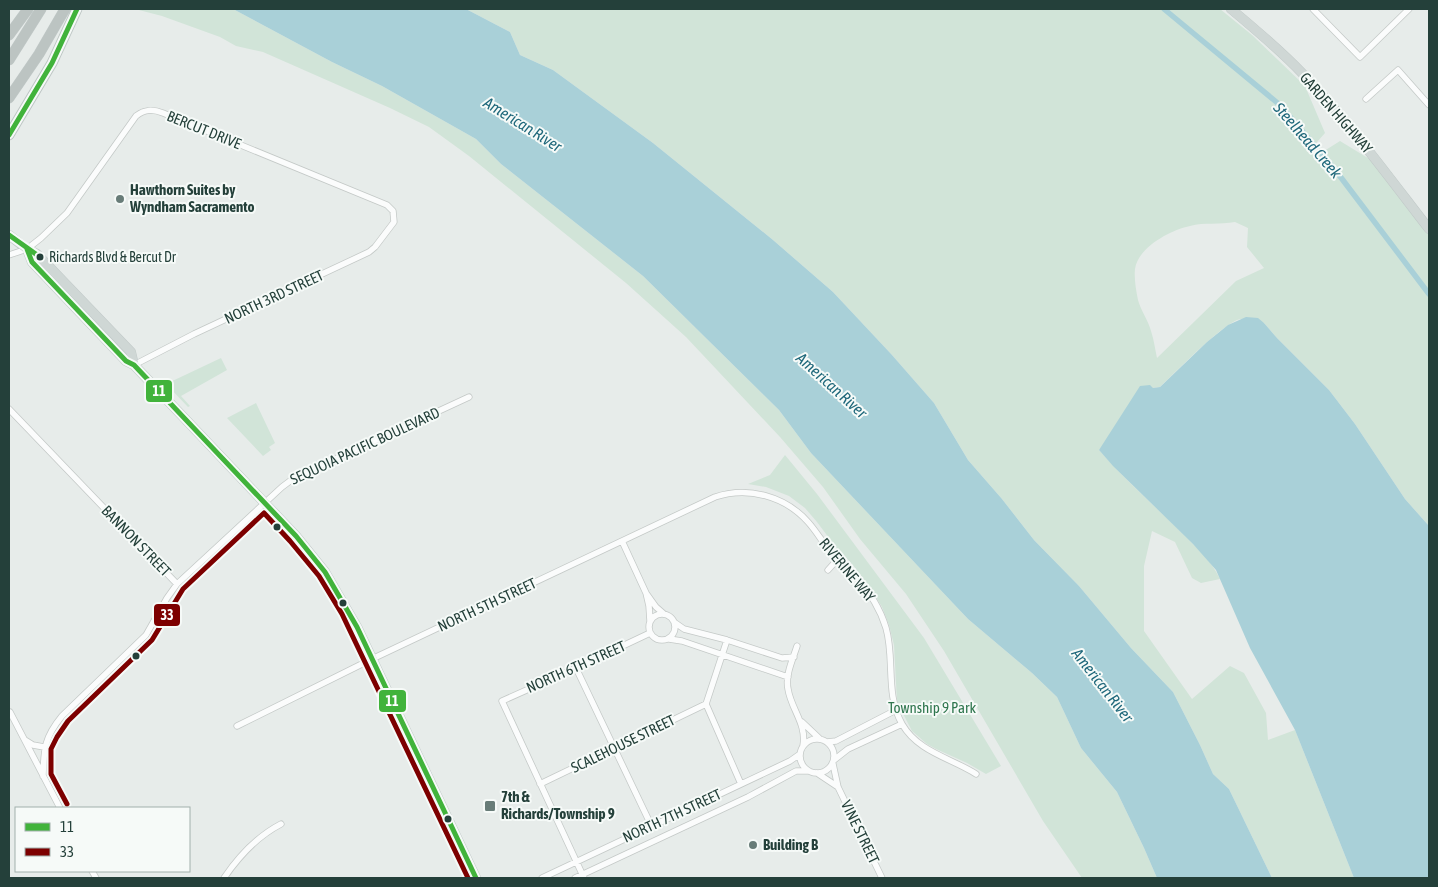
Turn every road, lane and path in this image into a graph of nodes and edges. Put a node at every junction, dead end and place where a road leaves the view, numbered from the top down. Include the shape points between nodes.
1 (28, 9) edge
2 (41, 9) edge
3 (65, 9) edge
4 (1231, 9) edge
5 (1313, 9) edge
6 (1409, 9) edge
7 (1401, 11) edge
8 (76, 12) edge
9 (9, 35) edge
10 (9, 60) edge
11 (9, 98) edge
12 (1366, 99) dead end
13 (1429, 105) edge
14 (9, 135) edge
15 (393, 211) joint
16 (1429, 230) edge
17 (9, 235) edge
18 (26, 249) junction
19 (9, 255) edge
20 (134, 365) junction
21 (469, 397) dead end
22 (9, 409) edge
23 (740, 492) joint
24 (264, 502) junction
25 (622, 541) junction
26 (837, 560) junction
27 (828, 570) dead end
28 (177, 584) junction
29 (646, 593) junction
30 (664, 614) junction
31 (650, 621) junction
32 (674, 622) junction
33 (650, 633) junction
34 (669, 639) junction
35 (727, 640) junction
36 (797, 646) dead end
37 (722, 656) junction
38 (794, 657) junction
39 (372, 659) junction
40 (576, 668) junction
41 (788, 677) junction
42 (706, 704) junction
43 (896, 710) junction
44 (10, 712) edge
45 (802, 722) junction
46 (902, 724) junction
47 (237, 726) dead end
48 (24, 739) junction
49 (820, 739) junction
50 (827, 742) junction
51 (803, 746) junction
52 (44, 747) junction
53 (615, 748) junction
54 (800, 754) junction
55 (833, 762) junction
56 (808, 770) junction
57 (817, 773) junction
58 (976, 774) dead end
59 (43, 776) junction
60 (540, 784) junction
61 (741, 784) junction
62 (838, 786) junction
63 (59, 807) edge
64 (281, 824) dead end
65 (651, 826) junction
66 (577, 862) junction
67 (583, 876) edge
68 (224, 878) edge
69 (476, 878) edge
70 (542, 878) edge
71 (575, 878) edge
72 (882, 878) edge

1 - 9 highway
2 - 10 highway
3 - 11 highway
4 - 16 main road, GARDEN HIGHWAY via 1281,52 1336,110
5 - 7 street via 1360,57
6 - 7 street
8 - 14 highway via 44,77
12 - 13 street via 1398,70
15 - 18 street, BERCUT DRIVE via 386,205 151,110 136,116 72,208
15 - 20 street, NORTH 3RD STREET via 394,222 369,252
17 - 18 main road
18 - 19 street, BERCUT DRIVE
18 - 20 main road via 37,254 131,352
20 - 24 main road
21 - 24 street, SEQUOIA PACIFIC BOULEVARD via 294,478
22 - 28 street, BANNON STREET
23 - 25 street, NORTH 5TH STREET via 715,497
23 - 26 street, RIVERINE WAY via 762,494 789,506 809,523
24 - 28 street, SEQUOIA PACIFIC BOULEVARD
24 - 39 main road via 325,572
25 - 29 street
25 - 39 street, NORTH 5TH STREET
26 - 27 street
26 - 43 street, RIVERINE WAY via 865,588 883,620 889,642
28 - 52 street, BANNON STREET via 146,635 62,716
29 - 30 street
29 - 31 street
30 - 31 street via 656,615
30 - 32 street
31 - 33 street
32 - 34 street via 675,629
32 - 35 street via 684,629
33 - 34 street via 656,640
33 - 40 street, NORTH 6TH STREET
34 - 37 street
35 - 37 street
35 - 38 street via 782,658
36 - 38 street
37 - 41 street
37 - 42 street
38 - 41 street
39 - 47 street, NORTH 5TH STREET
39 - 69 main road
40 - 53 street
40 - 60 street, NORTH 6TH STREET via 502,701
41 - 45 street via 790,698
42 - 53 street, SCALEHOUSE STREET
42 - 61 street
43 - 46 street, RIVERINE WAY
43 - 50 street via 836,741
44 - 48 street
45 - 49 street
45 - 51 street
46 - 55 street via 848,749
46 - 58 street, RIVERINE WAY via 926,749
48 - 52 street
48 - 59 street
49 - 50 street
49 - 51 street via 810,740
50 - 55 street via 833,750
51 - 54 street
52 - 59 street, BANNON STREET
53 - 60 street, SCALEHOUSE STREET
53 - 65 street
54 - 56 street via 800,760
54 - 61 street, NORTH 7TH STREET
55 - 57 street via 826,771
55 - 62 street, VINE STREET
56 - 57 street
56 - 67 street, NORTH 7TH STREET via 796,771
57 - 62 street, VINE STREET
59 - 63 street
60 - 66 street
61 - 65 street, NORTH 7TH STREET
62 - 72 street, VINE STREET
64 - 68 street via 256,840
65 - 66 street, NORTH 7TH STREET
66 - 67 street
66 - 70 street, NORTH 7TH STREET
67 - 71 street, NORTH 7TH STREET

